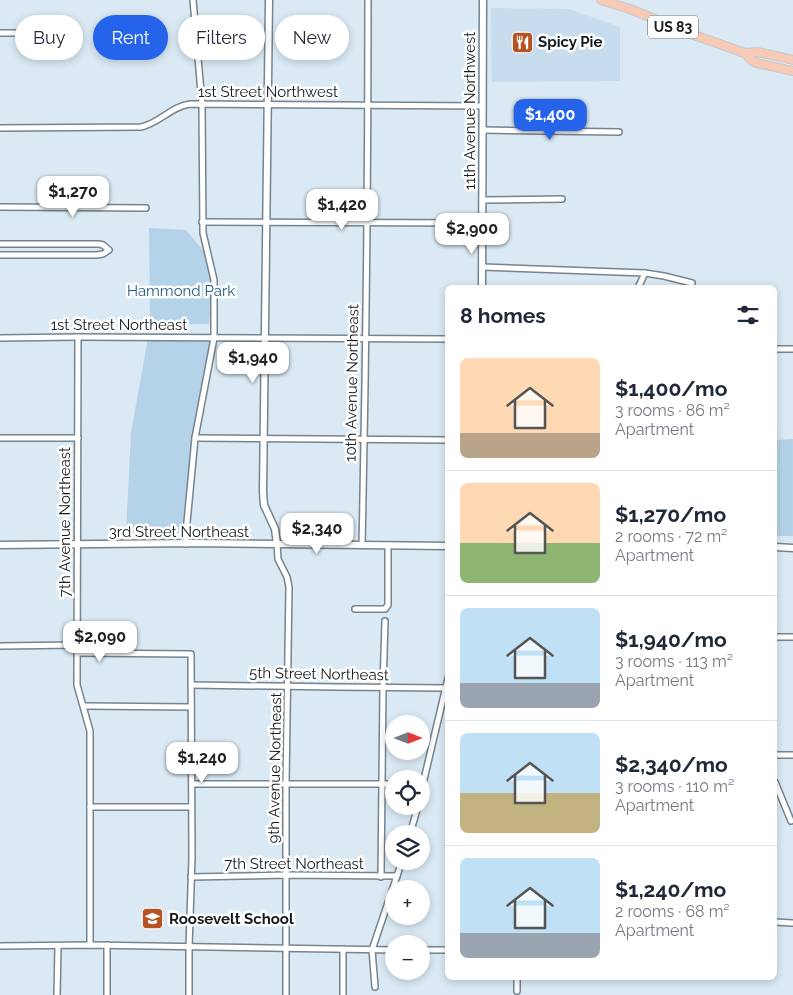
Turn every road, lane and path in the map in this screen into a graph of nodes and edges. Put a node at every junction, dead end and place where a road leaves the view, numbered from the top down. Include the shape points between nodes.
1 (193, 0) edge
2 (269, 0) edge
3 (368, 0) edge
4 (483, 0) edge
5 (600, 0) edge
6 (0, 33) edge
7 (15, 33) edge
8 (745, 54) junction
9 (793, 60) edge
10 (793, 71) edge
11 (202, 104) junction
12 (267, 104) junction
13 (368, 105) junction
14 (482, 106) junction
15 (0, 128) edge
16 (482, 130) junction
17 (619, 132) dead end
18 (562, 199) dead end
19 (482, 200) junction
20 (0, 207) edge
21 (146, 208) dead end
22 (202, 222) junction
23 (266, 222) junction
24 (366, 222) junction
25 (483, 223) junction
26 (0, 244) edge
27 (0, 256) edge
28 (483, 267) junction
29 (644, 273) junction
30 (692, 283) dead end
31 (482, 285) edge
32 (639, 285) edge
33 (78, 337) junction
34 (0, 338) edge
35 (214, 338) junction
36 (265, 339) junction
37 (366, 339) junction
38 (445, 340) edge
39 (777, 349) edge
40 (793, 349) edge
41 (0, 438) edge
42 (78, 438) junction
43 (195, 438) junction
44 (263, 439) junction
45 (364, 440) junction
46 (445, 440) edge
47 (186, 544) junction
48 (277, 544) junction
49 (0, 545) edge
50 (77, 545) junction
51 (362, 545) junction
52 (388, 546) junction
53 (445, 546) edge
54 (777, 547) edge
55 (793, 548) edge
56 (355, 609) dead end
57 (385, 620) dead end
58 (777, 637) edge
59 (793, 637) edge
60 (77, 645) junction
61 (0, 646) edge
62 (77, 653) junction
63 (191, 685) junction
64 (288, 686) junction
65 (383, 687) junction
66 (445, 688) edge
67 (445, 692) edge
68 (84, 706) junction
69 (191, 707) junction
70 (777, 755) edge
71 (793, 755) edge
72 (426, 770) edge
73 (192, 784) junction
74 (286, 784) junction
75 (382, 784) junction
76 (777, 787) edge
77 (90, 807) junction
78 (191, 807) junction
79 (791, 821) dead end
80 (399, 870) edge
81 (286, 875) junction
82 (397, 876) junction
83 (191, 877) junction
84 (382, 877) junction
85 (777, 922) edge
86 (793, 922) edge
87 (90, 945) junction
88 (0, 946) edge
89 (58, 946) junction
90 (107, 946) junction
91 (189, 947) junction
92 (286, 948) junction
93 (343, 949) junction
94 (372, 950) junction
95 (385, 950) edge
96 (430, 950) edge
97 (445, 950) edge
98 (517, 980) edge
99 (375, 987) dead end
100 (517, 991) dead end
101 (57, 995) edge
102 (107, 995) edge
103 (189, 995) edge
104 (286, 995) edge
105 (343, 995) edge

1 - 11 street
2 - 12 street
3 - 13 street, 10th Avenue Northeast
4 - 14 street, 11th Avenue Northwest
5 - 8 main road, US 83
6 - 7 street
8 - 9 main road, US 83 via 758,52
8 - 10 main road, US 83 via 757,63
11 - 12 street, 1st Street Northwest
11 - 15 street, 1st Street Northwest via 180,106 141,127
11 - 22 street
12 - 13 street, 1st Street Northwest
12 - 23 street
13 - 14 street, 1st Street Northwest
13 - 24 street, 10th Avenue Northeast
14 - 16 street, 11th Avenue Northwest
16 - 17 street
16 - 19 street, 11th Avenue Northwest
18 - 19 street
19 - 25 street, 11th Avenue Northwest
20 - 21 street
22 - 23 street
22 - 35 street via 214,280
23 - 24 street
23 - 36 street
24 - 25 street
24 - 37 street, 10th Avenue Northeast
25 - 28 street, 11th Avenue Northwest
26 - 27 street via 99,244 109,250 96,255
28 - 29 street
28 - 31 street, 11th Avenue Northwest
29 - 30 street
29 - 32 street
33 - 34 street, 1st Street Northeast
33 - 35 street, 1st Street Northeast
33 - 42 street, 7th Avenue Northeast
35 - 36 street, 1st Street Northeast
35 - 43 street
36 - 37 street, 1st Street Northeast
36 - 44 street
37 - 38 street, 1st Street Northeast
37 - 45 street, 10th Avenue Northeast
39 - 40 street
41 - 42 street
42 - 50 street, 7th Avenue Northeast
43 - 44 street
43 - 47 street
44 - 45 street
44 - 48 street via 263,501 276,529
45 - 46 street
45 - 51 street, 10th Avenue Northeast
47 - 48 street, 3rd Street Northeast
47 - 50 street, 3rd Street Northeast
48 - 51 street, 3rd Street Northeast
48 - 64 street, 9th Avenue Northeast via 278,559 289,587
49 - 50 street, 3rd Street Northeast
50 - 60 street, 7th Avenue Northeast
51 - 52 street, 3rd Street Northeast
52 - 53 street, 3rd Street Northeast
52 - 56 street via 388,605 385,609
54 - 55 street
57 - 65 street
58 - 59 street
60 - 61 street
60 - 62 street, 7th Avenue Northeast
62 - 63 street via 191,654
62 - 68 street, 7th Avenue Northeast via 77,685
63 - 64 street, 5th Street Northeast
63 - 69 street
64 - 65 street, 5th Street Northeast
64 - 74 street, 9th Avenue Northeast
65 - 66 street, 5th Street Northeast
65 - 75 street
67 - 72 street
68 - 69 street
68 - 77 street, 7th Avenue Northeast via 90,731
69 - 73 street
70 - 71 street
73 - 74 street
73 - 78 street
74 - 75 street
74 - 81 street, 9th Avenue Northeast
75 - 84 street
76 - 79 street
77 - 78 street
77 - 87 street, 7th Avenue Northeast
78 - 83 street
80 - 82 street
81 - 83 street, 7th Street Northeast
81 - 84 street, 7th Street Northeast
81 - 92 street, 9th Avenue Northeast
82 - 84 street, 7th Street Northeast
82 - 94 street
83 - 91 street
85 - 86 street
87 - 89 street
87 - 90 street
88 - 89 street
89 - 101 street
90 - 91 street
90 - 102 street
91 - 92 street
91 - 103 street
92 - 93 street
92 - 104 street, 9th Avenue Northeast
93 - 94 street
93 - 105 street
94 - 95 street
94 - 99 street
96 - 97 street
98 - 100 street

